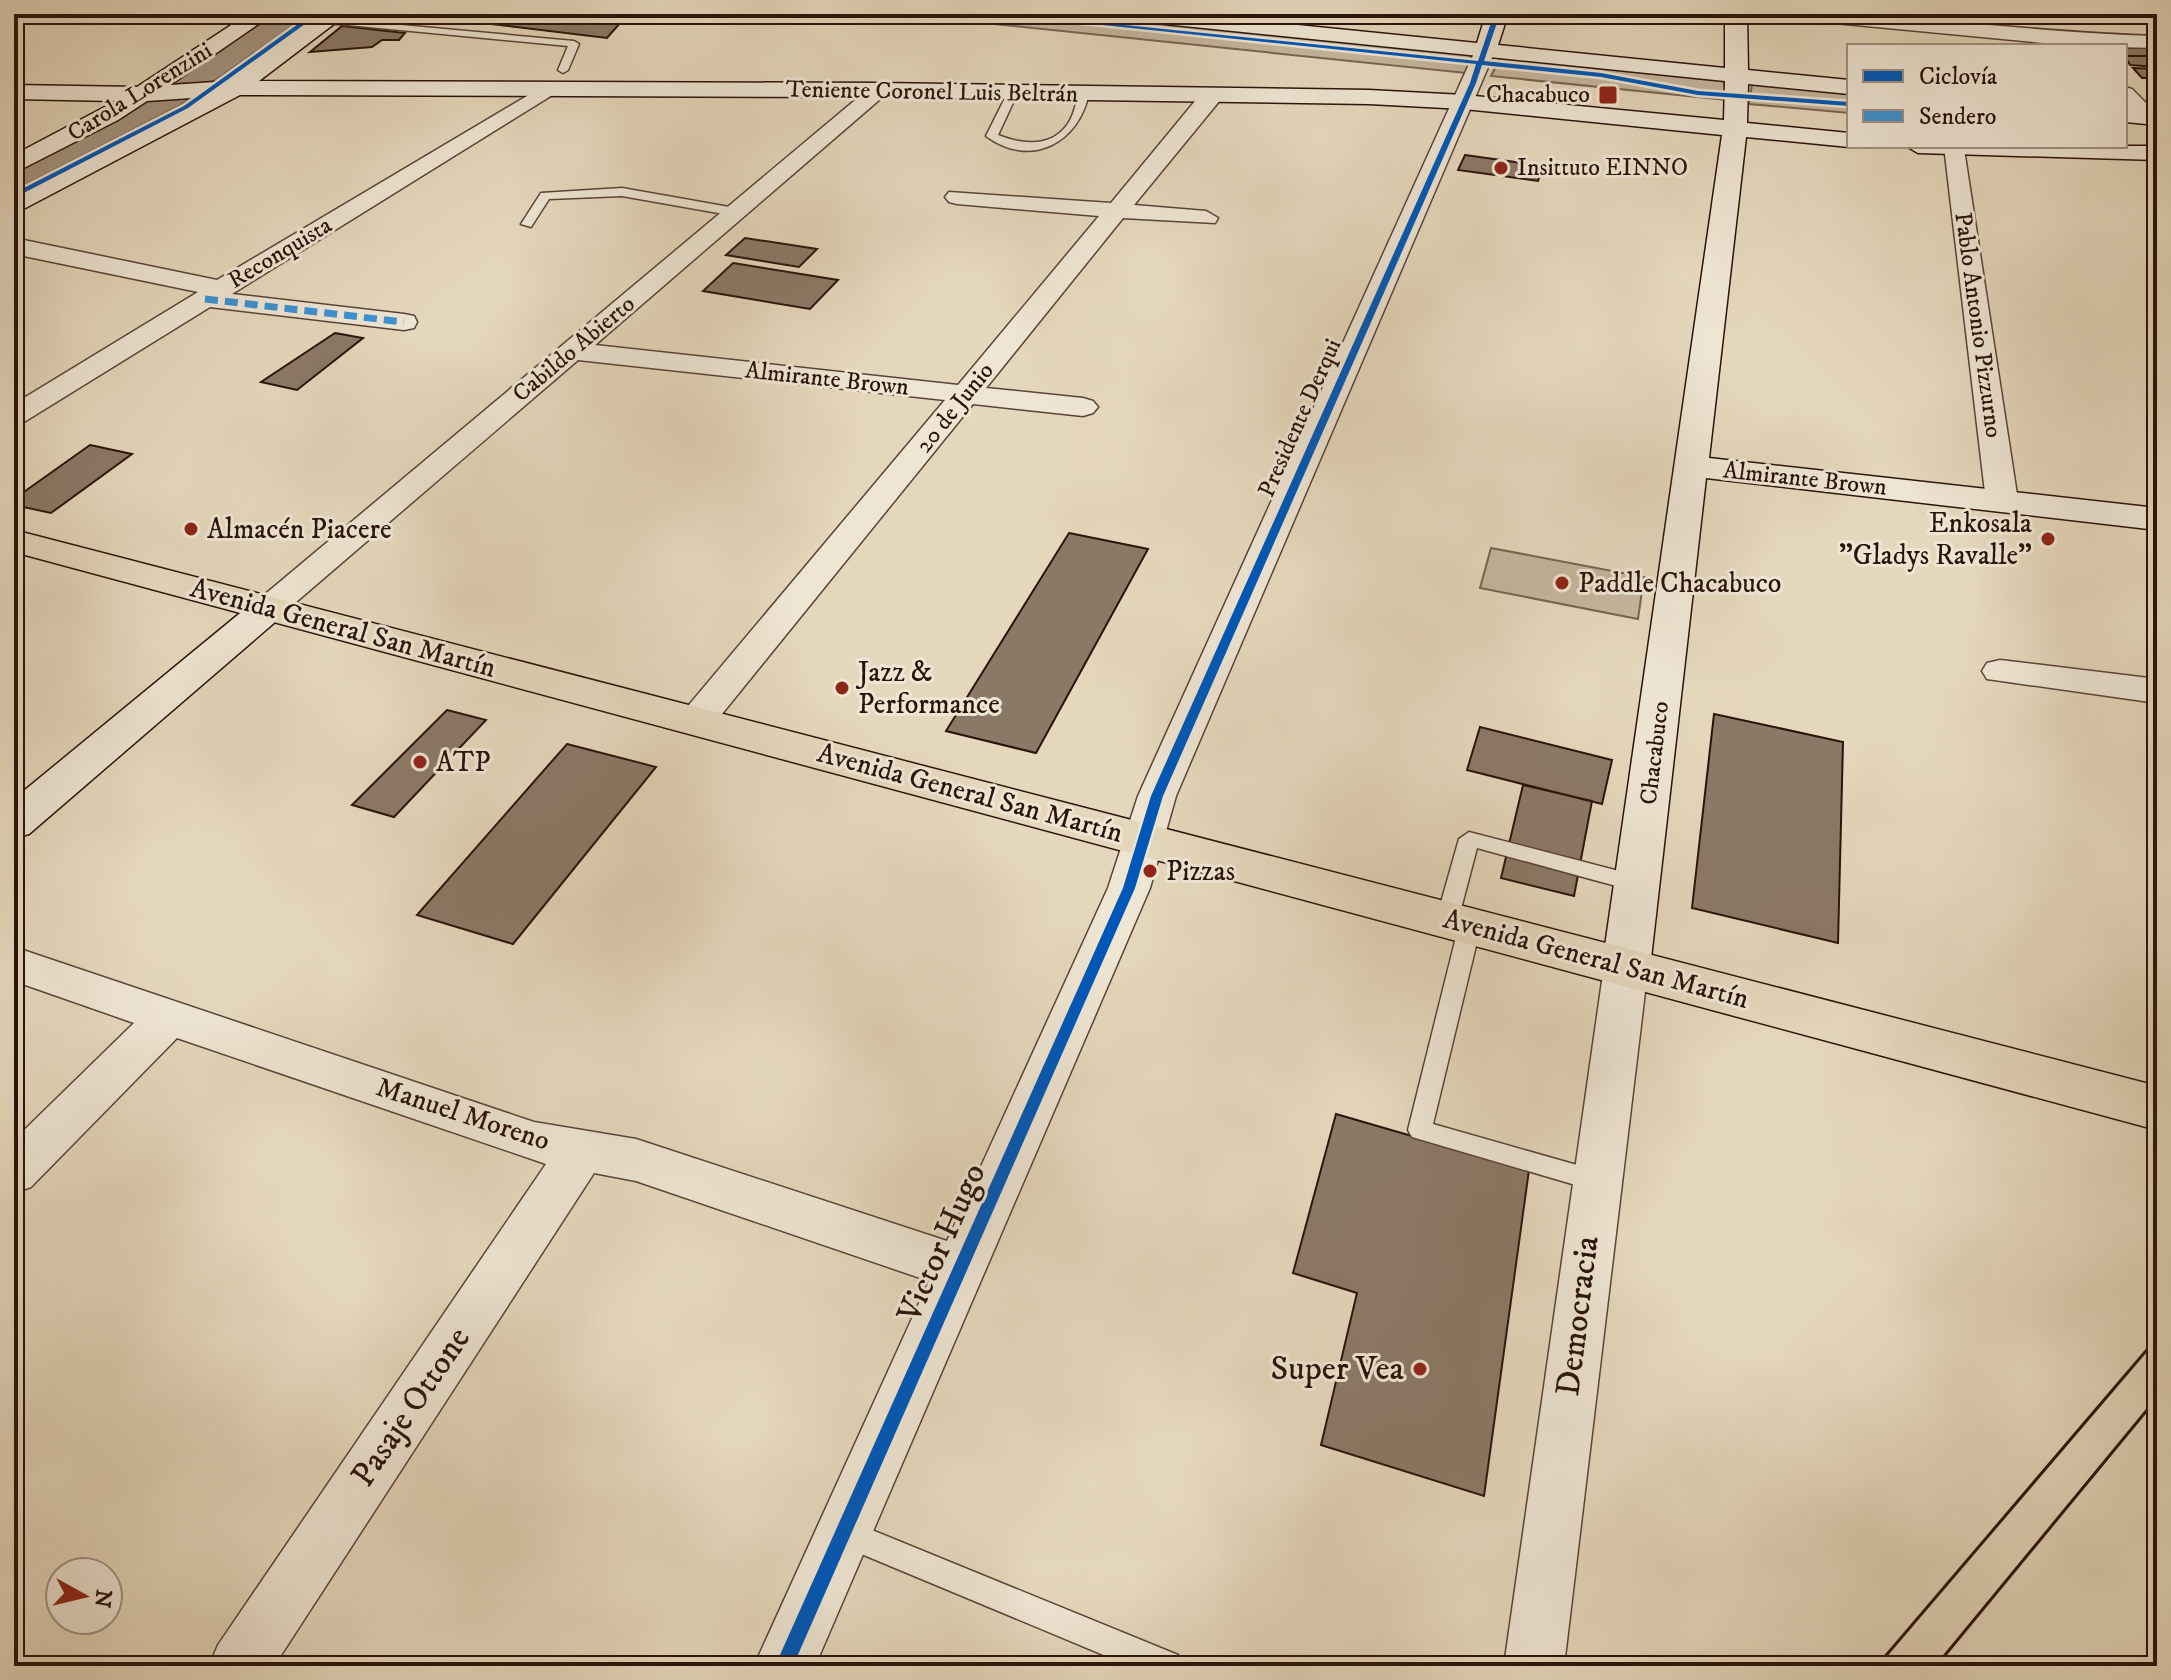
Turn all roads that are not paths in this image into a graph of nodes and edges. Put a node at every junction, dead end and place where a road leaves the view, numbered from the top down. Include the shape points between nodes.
1 (256, 14) edge
2 (1125, 14) edge
3 (1497, 14) edge
4 (1736, 14) edge
5 (1803, 14) edge
6 (2052, 14) edge
7 (331, 17) edge
8 (1227, 19) edge
9 (2157, 42) edge
10 (2078, 43) edge
11 (1485, 51) junction
12 (1736, 76) junction
13 (555, 80) junction
14 (1847, 87) edge
15 (235, 88) junction
16 (879, 90) junction
17 (14, 92) edge
18 (1013, 92) junction
19 (1084, 93) junction
20 (150, 94) junction
21 (1213, 94) junction
22 (2127, 95) edge
23 (1464, 102) junction
24 (2147, 120) edge
25 (1734, 129) junction
26 (1847, 140) edge
27 (1941, 148) edge
28 (1953, 149) junction
29 (2157, 153) edge
30 (14, 165) edge
31 (957, 197) dead end
32 (14, 206) edge
33 (1117, 211) junction
34 (735, 212) junction
35 (1206, 218) dead end
36 (527, 224) dead end
37 (14, 246) edge
38 (213, 294) junction
39 (404, 322) dead end
40 (572, 351) junction
41 (965, 395) junction
42 (1083, 407) dead end
43 (14, 416) edge
44 (1691, 466) junction
45 (2002, 501) junction
46 (2157, 519) edge
47 (14, 541) edge
48 (269, 608) junction
49 (2000, 671) dead end
50 (2157, 691) edge
51 (696, 721) junction
52 (14, 823) edge
53 (1143, 839) junction
54 (1638, 884) junction
55 (1458, 922) junction
56 (14, 964) edge
57 (1626, 967) junction
58 (170, 1016) junction
59 (2157, 1108) edge
60 (583, 1149) junction
61 (14, 1172) edge
62 (1596, 1180) junction
63 (961, 1269) junction
64 (843, 1532) junction
65 (239, 1666) edge
66 (784, 1666) edge
67 (1167, 1666) edge
68 (1534, 1666) edge

1 - 20 street, Carola Lorenzini
2 - 8 street
3 - 11 street, Presidente Derqui
4 - 12 street, Chacabuco
5 - 10 street
6 - 10 street
7 - 13 lane via 574,44
7 - 15 street
8 - 11 street
9 - 10 street
11 - 12 street
11 - 23 street, Presidente Derqui
12 - 14 street
12 - 25 street, Chacabuco
13 - 15 street, Teniente Coronel Luis Beltrán
13 - 16 street, Teniente Coronel Luis Beltrán
13 - 38 street, Reconquista
15 - 20 street, Teniente Coronel Luis Beltrán
15 - 32 street
16 - 18 street, Teniente Coronel Luis Beltrán
16 - 34 street, Cabildo Abierto
17 - 20 street, Teniente Coronel Luis Beltrán
18 - 19 street, Teniente Coronel Luis Beltrán
18 - 19 lane via 992,136 1039,144 1055,144 1065,137 1080,114
19 - 21 street, Teniente Coronel Luis Beltrán
20 - 30 street, Carola Lorenzini
21 - 23 street, Teniente Coronel Luis Beltrán
21 - 33 street, 20 de Junio
22 - 24 street
23 - 25 street, Teniente Coronel Luis Beltrán
23 - 53 street, Presidente Derqui via 1157,796
25 - 26 street, Teniente Coronel Luis Beltrán
25 - 44 street, Chacabuco
27 - 28 street
28 - 29 street
28 - 45 street, Pablo Antonio Pizzurno
31 - 33 street
33 - 35 street
33 - 41 street, 20 de Junio
34 - 36 lane via 622,192 545,196
34 - 40 street, Cabildo Abierto
37 - 38 street
38 - 39 street
38 - 43 street, Reconquista
40 - 41 street, Almirante Brown
40 - 48 street, Cabildo Abierto
41 - 42 street, Almirante Brown
41 - 51 street, 20 de Junio
44 - 45 street, Almirante Brown
44 - 54 street, Chacabuco
45 - 46 street, Almirante Brown
47 - 48 main road, Avenida General San Martín
48 - 51 main road, Avenida General San Martín
48 - 52 street
49 - 50 street
51 - 53 main road, Avenida General San Martín
53 - 55 main road, Avenida General San Martín
53 - 63 street, Victor Hugo via 1129,888
54 - 55 lane via 1469,839
54 - 57 street, Chacabuco
55 - 57 main road, Avenida General San Martín
55 - 62 lane via 1420,1130
56 - 58 street, Manuel Moreno
57 - 59 main road, Avenida General San Martín
57 - 62 street, Democracia
58 - 60 street, Manuel Moreno via 534,1142
58 - 61 street
60 - 63 street, Manuel Moreno via 636,1160
60 - 65 street, Pasaje Ottone
62 - 68 street, Democracia
63 - 64 street, Victor Hugo
64 - 66 street, Victor Hugo
64 - 67 lane

